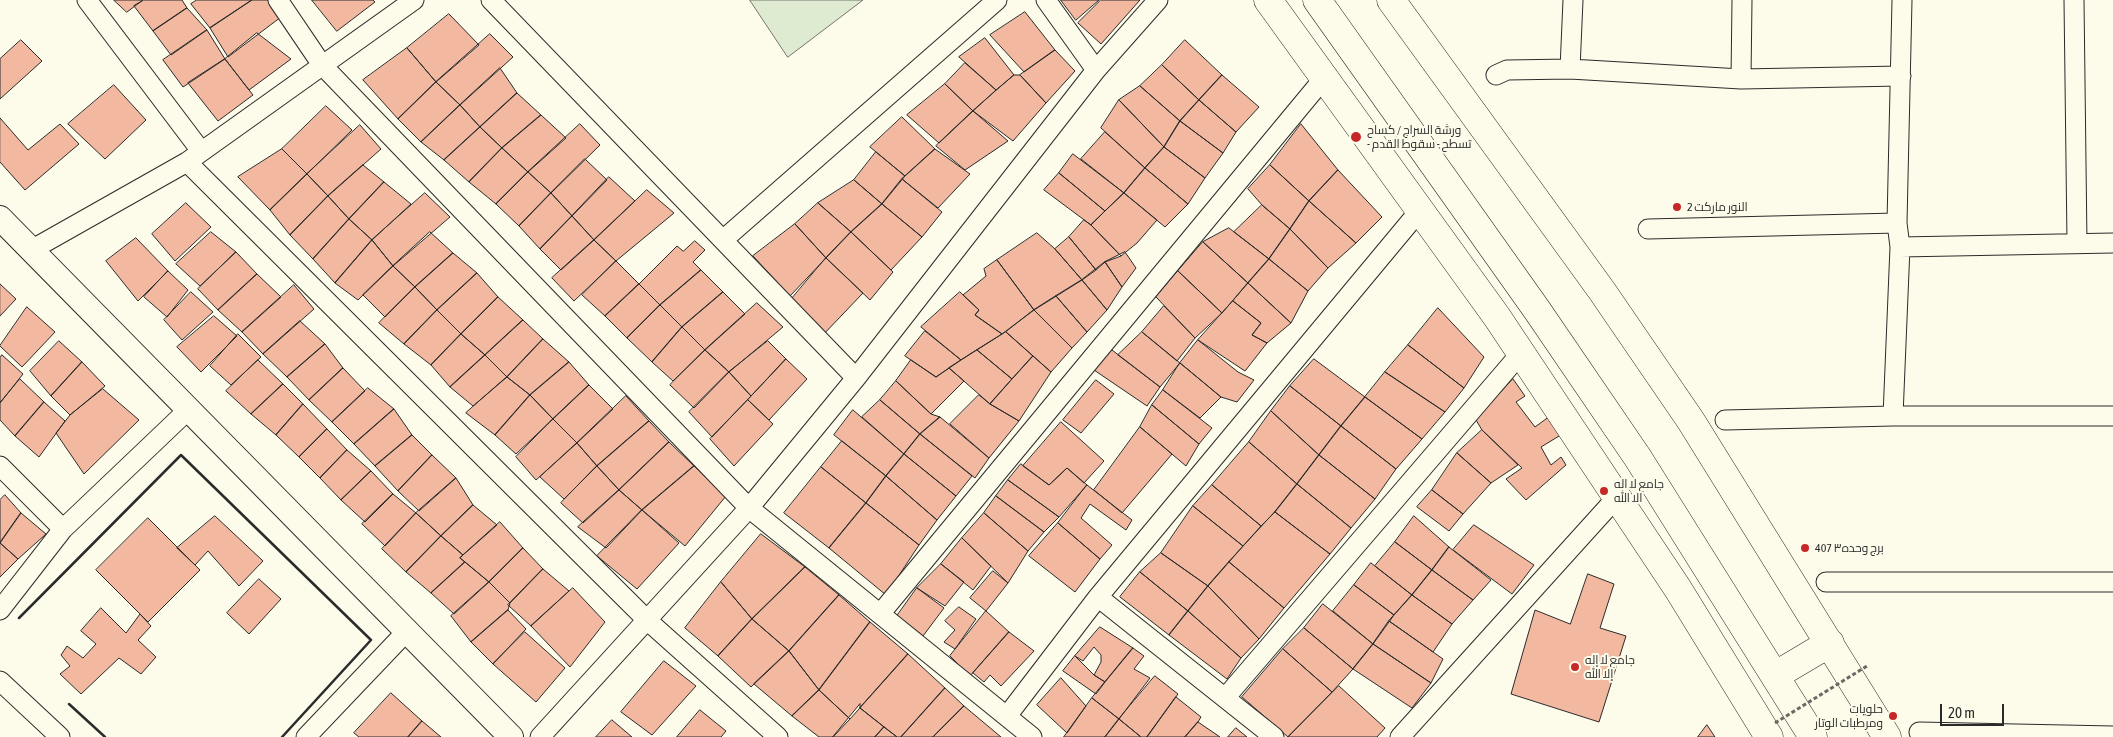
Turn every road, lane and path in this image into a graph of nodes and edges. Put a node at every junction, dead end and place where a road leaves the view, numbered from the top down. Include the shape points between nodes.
1 (87, 0) edge
2 (278, 0) edge
3 (414, 0) edge
4 (997, 0) edge
5 (1046, 0) edge
6 (1158, 0) edge
7 (1268, 0) edge
8 (1317, 0) edge
9 (1391, 0) edge
10 (1573, 0) edge
11 (1742, 0) edge
12 (1902, 0) edge
13 (2074, 0) edge
14 (501, 3) edge
15 (322, 65) junction
16 (1570, 69) junction
17 (1096, 70) junction
18 (1496, 75) dead end
19 (1900, 76) junction
20 (1324, 78) junction
21 (1741, 79) junction
22 (194, 156) junction
23 (1420, 210) junction
24 (0, 218) edge
25 (1897, 223) junction
26 (1648, 229) dead end
27 (723, 240) junction
28 (2077, 243) junction
29 (2113, 243) edge
30 (1900, 247) junction
31 (33, 249) junction
32 (1521, 353) junction
33 (856, 378) junction
34 (188, 410) junction
35 (1892, 416) junction
36 (2113, 416) edge
37 (1725, 420) dead end
38 (0, 466) edge
39 (1617, 497) junction
40 (749, 508) junction
41 (62, 529) junction
42 (1826, 582) dead end
43 (2113, 582) edge
44 (1098, 597) junction
45 (0, 610) edge
46 (880, 614) junction
47 (648, 621) junction
48 (406, 632) junction
49 (1830, 643) junction
50 (1868, 666) dead end
51 (1776, 675) junction
52 (0, 681) edge
53 (1225, 698) junction
54 (1006, 716) junction
55 (1772, 730) edge
56 (1919, 732) dead end
57 (2113, 736) edge
58 (60, 737) edge
59 (306, 737) edge
60 (511, 737) edge
61 (540, 737) edge
62 (778, 737) edge
63 (1032, 737) edge
64 (1274, 737) edge
65 (1400, 737) edge
66 (1813, 737) edge
67 (1886, 737) edge

1 - 22 street
2 - 15 street
3 - 15 street
4 - 27 street
5 - 17 street
6 - 17 street
7 - 20 main road
8 - 51 main road via 1638,458
9 - 49 main road via 1691,421
10 - 16 street
11 - 21 street
12 - 19 street
13 - 28 street
14 - 27 street
15 - 22 street
15 - 40 street
16 - 18 street via 1507,70
16 - 21 street
17 - 33 street
19 - 21 street
19 - 25 street
20 - 23 main road
20 - 46 street
22 - 31 street
22 - 47 street
23 - 32 main road
23 - 44 street
24 - 31 street
25 - 26 street
25 - 30 street
27 - 33 street
28 - 29 street
28 - 30 street
30 - 35 street
31 - 34 street
32 - 39 main road
32 - 53 street
33 - 40 street
34 - 41 street
34 - 48 street
35 - 36 street
35 - 37 street
38 - 41 street
39 - 55 main road
39 - 65 street
40 - 46 street
40 - 47 street
41 - 45 street
42 - 43 street
44 - 53 street
44 - 54 street
46 - 54 street
47 - 61 street
47 - 62 street
48 - 59 street
48 - 60 street
49 - 51 main road
49 - 67 main road
50 - 55 path, bridge
51 - 66 main road
52 - 58 street
53 - 64 street
54 - 63 street
56 - 57 street

